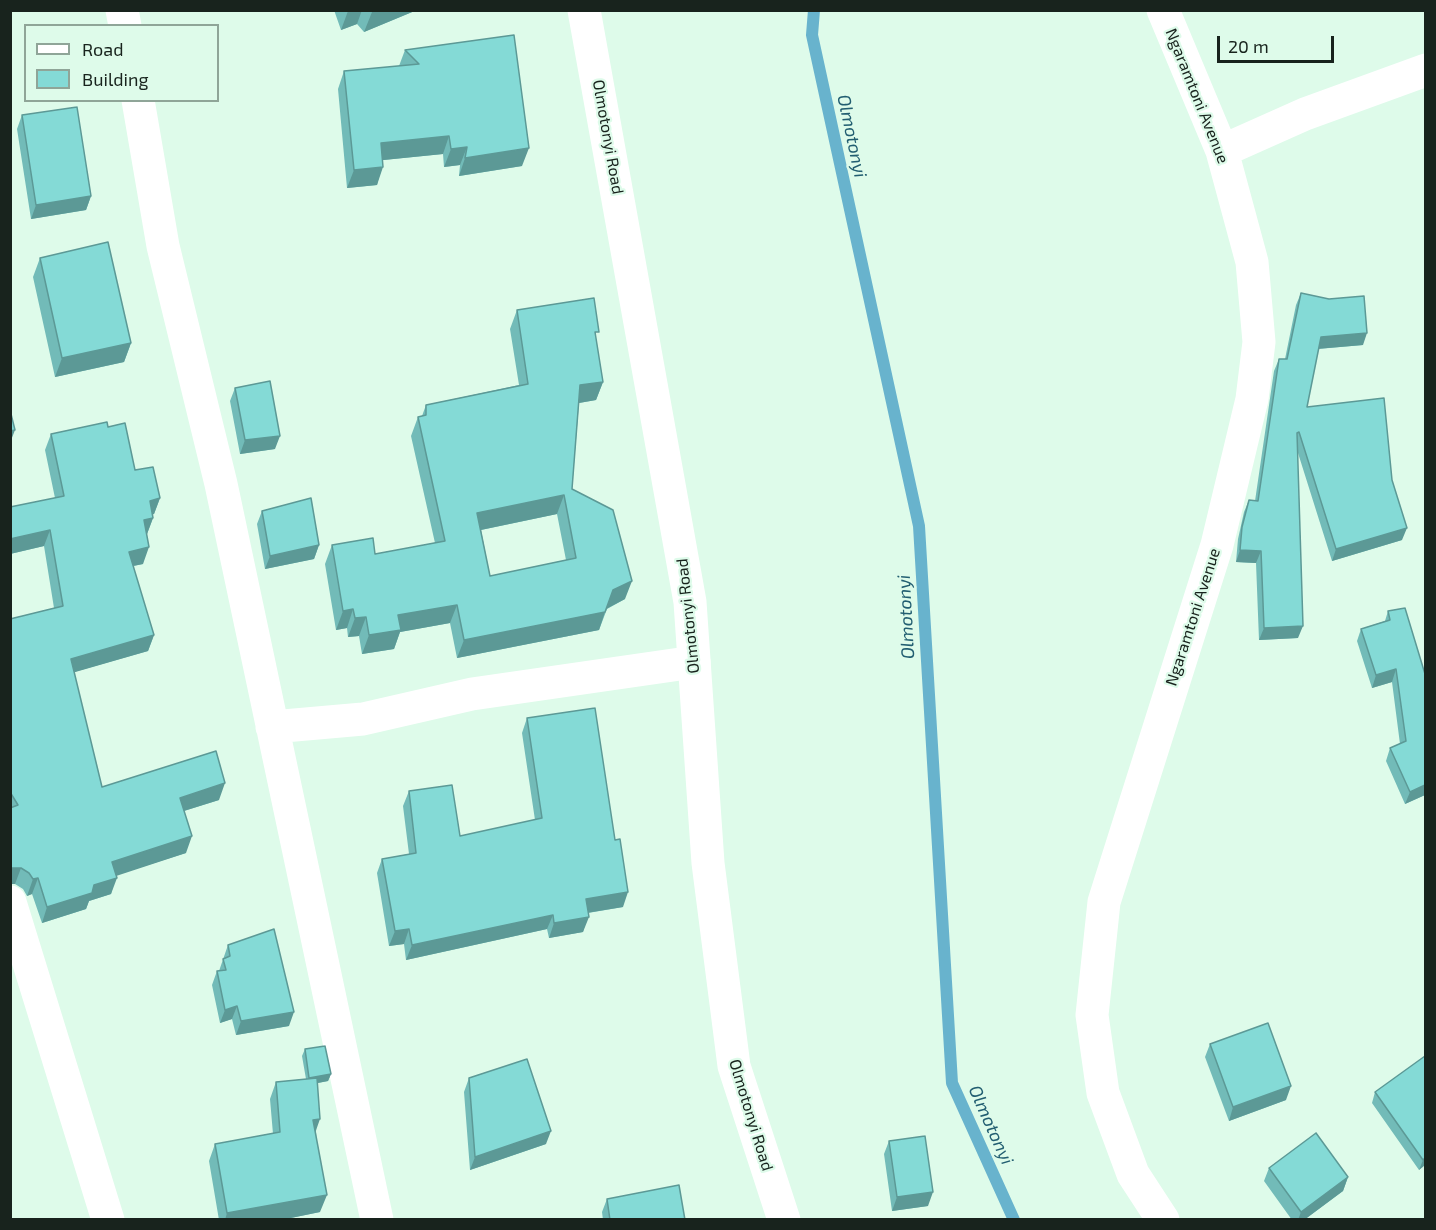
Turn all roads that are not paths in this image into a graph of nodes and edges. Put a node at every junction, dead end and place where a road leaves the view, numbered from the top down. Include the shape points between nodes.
1 (584, 10) edge
2 (1164, 10) edge
3 (1425, 70) edge
4 (138, 102) edge
5 (1222, 151) junction
6 (694, 662) junction
7 (272, 727) junction
8 (10, 902) edge
9 (108, 1220) edge
10 (377, 1220) edge
11 (784, 1220) edge
12 (1163, 1220) edge

1 - 6 street, Olmotonyi Road via 690,602
2 - 5 street, Ngaramtoni Avenue
3 - 5 street via 1305,114
4 - 7 street via 163,246 221,484
5 - 12 street, Ngaramtoni Avenue via 1252,262 1259,342 1252,399 1217,545 1104,902 1092,1015 1103,1093 1133,1174
6 - 7 street via 472,694 363,719
6 - 11 street, Olmotonyi Road via 708,863 734,1066
7 - 10 street
8 - 9 street

